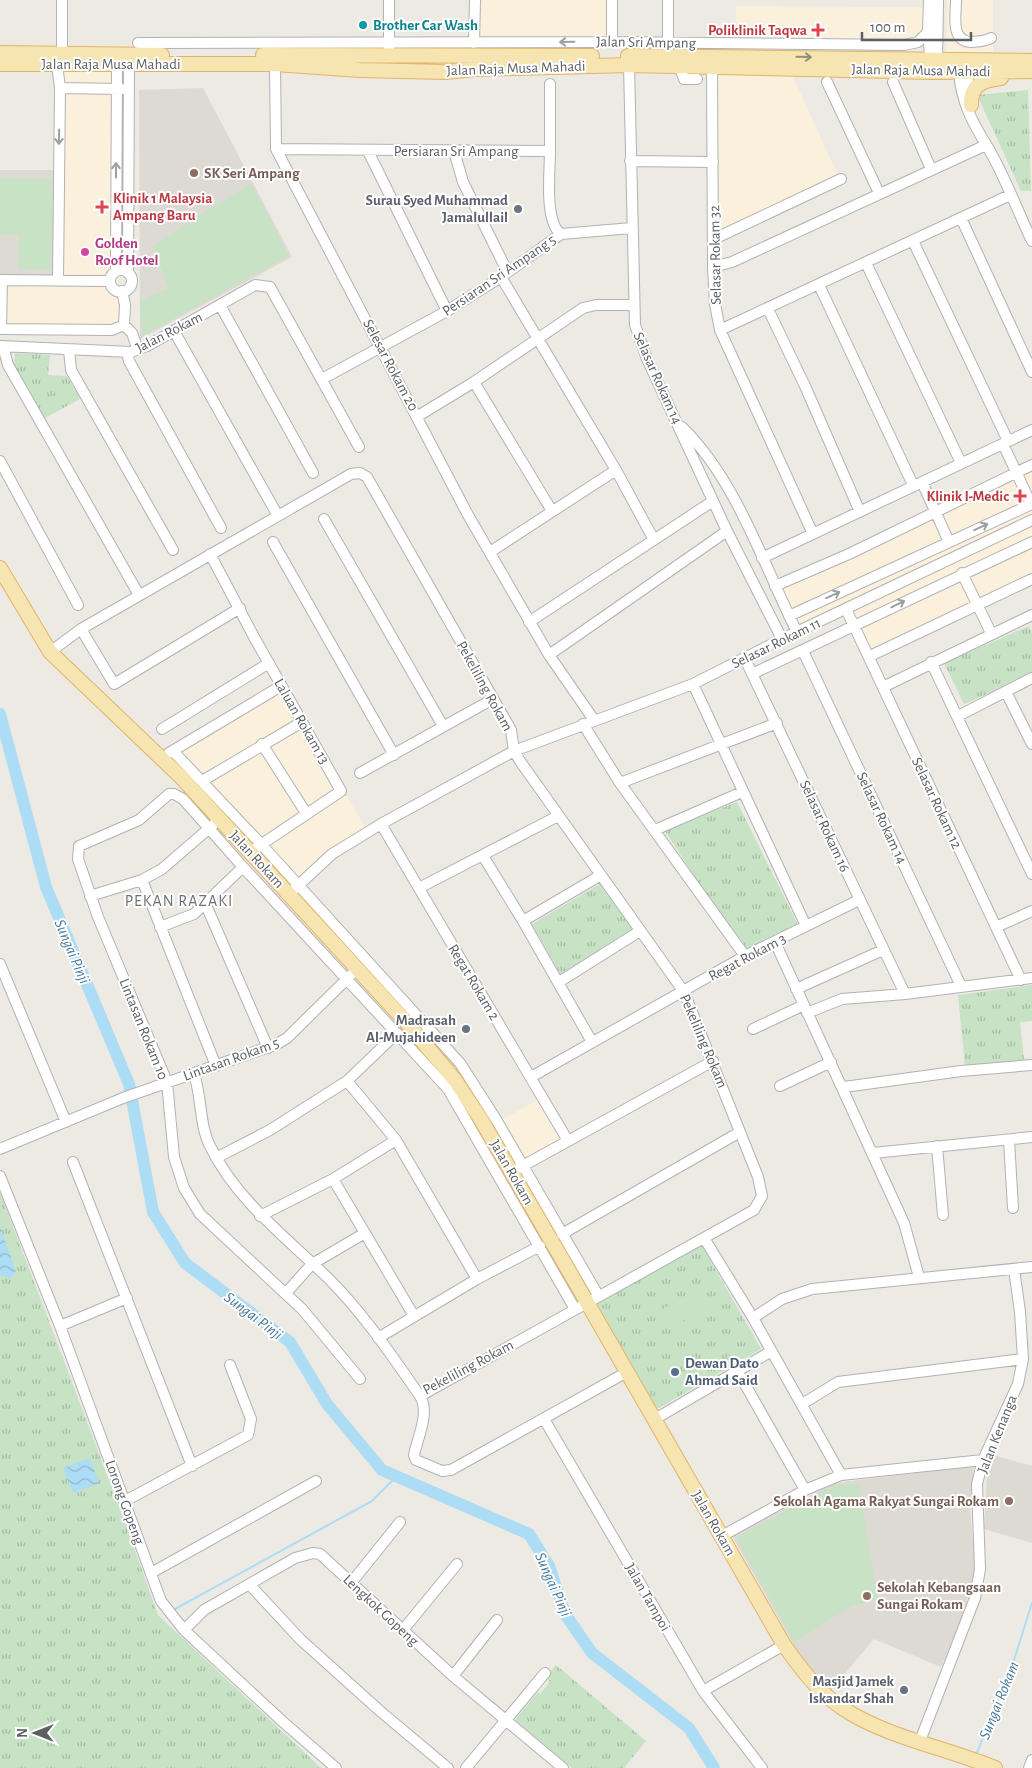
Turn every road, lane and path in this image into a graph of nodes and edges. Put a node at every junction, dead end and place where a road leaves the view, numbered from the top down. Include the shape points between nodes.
1 (62, 0) edge
2 (389, 0) edge
3 (475, 0) edge
4 (612, 0) edge
5 (668, 0) edge
6 (929, 0) edge
7 (938, 0) edge
8 (956, 0) edge
9 (928, 32) junction
10 (991, 38) dead end
11 (612, 42) junction
12 (138, 43) dead end
13 (474, 43) junction
14 (668, 49) junction
15 (0, 53) edge
16 (388, 53) junction
17 (60, 59) junction
18 (626, 60) junction
19 (122, 61) junction
20 (1032, 61) edge
21 (0, 64) edge
22 (275, 64) junction
23 (933, 64) junction
24 (679, 65) junction
25 (966, 68) junction
26 (475, 69) junction
27 (712, 71) junction
28 (1026, 71) edge
29 (697, 79) dead end
30 (827, 82) dead end
31 (893, 82) dead end
32 (550, 84) dead end
33 (60, 88) junction
34 (117, 88) junction
35 (971, 105) junction
36 (129, 117) junction
37 (986, 145) junction
38 (276, 148) junction
39 (368, 151) junction
40 (454, 151) junction
41 (550, 151) junction
42 (630, 161) junction
43 (713, 162) junction
44 (931, 169) junction
45 (841, 179) dead end
46 (879, 193) junction
47 (1010, 195) junction
48 (961, 218) junction
49 (632, 228) junction
50 (561, 234) junction
51 (714, 239) junction
52 (913, 241) junction
53 (1032, 241) edge
54 (866, 263) junction
55 (713, 268) junction
56 (128, 273) junction
57 (504, 274) junction
58 (113, 276) junction
59 (1, 280) edge
60 (58, 281) junction
61 (819, 285) junction
62 (122, 291) junction
63 (220, 305) junction
64 (633, 305) junction
65 (768, 309) junction
66 (447, 311) junction
67 (124, 325) junction
68 (1, 329) edge
69 (720, 330) junction
70 (174, 331) junction
71 (538, 339) junction
72 (2, 346) edge
73 (381, 346) junction
74 (69, 350) junction
75 (138, 350) junction
76 (127, 352) junction
77 (1032, 372) edge
78 (322, 379) junction
79 (474, 382) junction
80 (418, 416) junction
81 (678, 423) junction
82 (1032, 430) edge
83 (1005, 442) junction
84 (359, 447) dead end
85 (0, 461) edge
86 (961, 462) junction
87 (1032, 465) edge
88 (616, 470) junction
89 (1016, 472) junction
90 (313, 473) dead end
91 (918, 484) junction
92 (713, 501) junction
93 (1031, 504) edge
94 (552, 511) junction
95 (860, 512) junction
96 (935, 512) junction
97 (278, 516) junction
98 (324, 519) dead end
99 (1032, 520) edge
100 (221, 528) dead end
101 (727, 531) junction
102 (813, 534) junction
103 (654, 540) junction
104 (273, 542) dead end
105 (949, 542) junction
106 (1032, 542) edge
107 (173, 550) dead end
108 (490, 552) junction
109 (210, 554) junction
110 (762, 558) junction
111 (897, 566) junction
112 (0, 568) edge
113 (962, 573) junction
114 (1032, 579) edge
115 (905, 581) junction
116 (775, 586) junction
117 (139, 595) junction
118 (978, 603) junction
119 (78, 604) dead end
120 (240, 608) junction
121 (846, 609) junction
122 (789, 616) junction
123 (1031, 617) edge
124 (529, 622) junction
125 (854, 626) junction
126 (81, 629) junction
127 (797, 632) junction
128 (991, 633) junction
129 (782, 639) junction
130 (803, 651) junction
131 (50, 652) junction
132 (549, 655) junction
133 (870, 656) junction
134 (745, 659) junction
135 (932, 662) junction
136 (269, 663) junction
137 (754, 673) junction
138 (1032, 678) edge
139 (693, 684) junction
140 (281, 686) junction
141 (883, 687) junction
142 (1006, 692) junction
143 (493, 699) junction
144 (958, 716) junction
145 (594, 720) junction
146 (302, 722) junction
147 (777, 723) junction
148 (582, 724) junction
149 (443, 726) junction
150 (162, 729) dead end
151 (262, 744) junction
152 (1032, 744) edge
153 (721, 745) junction
154 (514, 751) junction
155 (168, 754) junction
156 (394, 754) junction
157 (360, 773) dead end
158 (202, 781) junction
159 (620, 783) junction
160 (742, 792) junction
161 (174, 794) joint
162 (306, 813) junction
163 (558, 816) junction
164 (214, 824) junction
165 (381, 824) junction
166 (655, 830) junction
167 (256, 848) junction
168 (483, 856) junction
169 (243, 867) junction
170 (1032, 874) edge
171 (601, 875) junction
172 (142, 880) junction
173 (419, 888) junction
174 (293, 890) junction
175 (90, 896) junction
176 (859, 900) junction
177 (206, 905) junction
178 (1032, 910) edge
179 (523, 921) junction
180 (806, 926) junction
181 (160, 927) junction
182 (996, 927) junction
183 (640, 931) junction
184 (775, 942) junction
185 (883, 950) junction
186 (744, 956) junction
187 (0, 964) edge
188 (353, 974) junction
189 (1032, 978) edge
190 (1021, 980) junction
191 (558, 982) junction
192 (961, 986) junction
193 (796, 988) junction
194 (684, 992) junction
195 (905, 994) junction
196 (806, 1009) junction
197 (753, 1029) dead end
198 (397, 1033) junction
199 (592, 1042) junction
200 (268, 1048) junction
201 (713, 1061) junction
202 (831, 1062) junction
203 (1032, 1065) edge
204 (216, 1066) junction
205 (194, 1074) junction
206 (460, 1075) junction
207 (531, 1077) junction
208 (347, 1081) junction
209 (168, 1082) junction
210 (780, 1086) dead end
211 (844, 1087) junction
212 (66, 1122) junction
213 (740, 1132) junction
214 (1032, 1137) edge
215 (396, 1140) junction
216 (1009, 1140) junction
217 (568, 1141) junction
218 (938, 1146) junction
219 (0, 1149) edge
220 (873, 1152) junction
221 (216, 1158) junction
222 (73, 1162) dead end
223 (518, 1169) junction
224 (0, 1176) edge
225 (333, 1179) junction
226 (1013, 1208) dead end
227 (943, 1215) dead end
228 (260, 1216) junction
229 (365, 1233) junction
230 (562, 1234) junction
231 (704, 1238) junction
232 (540, 1246) junction
233 (312, 1264) junction
234 (1032, 1267) edge
235 (1014, 1269) junction
236 (919, 1277) junction
237 (477, 1279) junction
238 (286, 1293) junction
239 (127, 1298) junction
240 (593, 1299) junction
241 (575, 1309) junction
242 (414, 1316) junction
243 (753, 1318) junction
244 (60, 1326) junction
245 (378, 1338) junction
246 (770, 1352) junction
247 (1023, 1359) junction
248 (230, 1365) dead end
249 (627, 1372) junction
250 (738, 1372) junction
251 (360, 1379) dead end
252 (420, 1396) junction
253 (802, 1404) junction
254 (544, 1419) junction
255 (655, 1419) junction
256 (982, 1460) junction
257 (192, 1466) junction
258 (841, 1475) junction
259 (316, 1481) dead end
260 (805, 1490) junction
261 (125, 1501) junction
262 (400, 1522) dead end
263 (722, 1536) junction
264 (457, 1564) dead end
265 (151, 1573) junction
266 (351, 1583) junction
267 (250, 1585) junction
268 (498, 1620) dead end
269 (184, 1630) junction
270 (403, 1630) junction
271 (784, 1645) junction
272 (545, 1673) dead end
273 (453, 1676) junction
274 (703, 1690) junction
275 (507, 1718) junction
276 (920, 1741) junction
277 (1032, 1760) edge
278 (992, 1767) edge
279 (336, 1768) edge
280 (448, 1768) edge
281 (466, 1768) edge
282 (563, 1768) edge
283 (762, 1768) edge
284 (1029, 1768) edge

1 - 17 street
2 - 16 street
3 - 13 street
4 - 11 street
5 - 14 street
6 - 9 street
7 - 23 street
8 - 10 street via 956,33 959,39 985,42
9 - 14 street, Jalan Sri Ampang via 918,42 904,45 738,44
9 - 23 street
11 -> 13 street, Jalan Sri Ampang
11 - 14 street, Jalan Sri Ampang
12 - 16 street, Jalan Sri Ampang
13 - 16 street, Jalan Sri Ampang
14 - 18 main road, Jalan Raja Musa Mahadi
14 -> 23 main road, Jalan Raja Musa Mahadi
14 - 24 street via 671,62
15 - 17 main road, Jalan Raja Musa Mahadi
16 - 18 main road, Jalan Raja Musa Mahadi
16 - 19 main road, Jalan Raja Musa Mahadi
16 - 22 main road via 368,64
16 - 26 main road via 393,64
17 - 19 main road, Jalan Raja Musa Mahadi
17 - 21 main road, Jalan Raja Musa Mahadi
17 - 33 street
18 - 24 main road, Jalan Raja Musa Mahadi
18 - 26 main road, Jalan Raja Musa Mahadi
18 - 42 street, Selasar Rokam 14
19 - 22 main road, Jalan Raja Musa Mahadi
19 - 34 street
19 - 36 street
20 - 25 main road, Jalan Raja Musa Mahadi
22 - 26 main road, Jalan Raja Musa Mahadi via 446,72
22 - 38 street, Selesar Rokam 20
23 - 25 main road, Jalan Raja Musa Mahadi
23 - 27 main road, Jalan Raja Musa Mahadi
24 - 27 main road, Jalan Raja Musa Mahadi
24 - 29 street via 684,79
25 - 28 main road, Jalan Raja Musa Mahadi
25 - 35 street
25 - 37 street via 962,96
27 - 43 street, Selasar Rokam 32
28 - 35 main road via 982,82 972,92
30 - 46 street
31 - 44 street
32 - 41 street
33 - 34 street
33 -> 60 street
34 - 36 street via 126,94
58 -> 34 street
35 - 37 street via 986,137
36 - 56 street
37 - 44 street
37 - 47 street
38 - 39 street, Persiaran Sri Ampang
38 - 73 street, Selesar Rokam 20
39 - 40 street, Persiaran Sri Ampang
39 - 66 street
40 - 41 street, Persiaran Sri Ampang
40 - 57 street via 463,182
41 - 50 street via 551,215 556,230
42 - 43 street
42 - 49 street, Selasar Rokam 14
43 - 51 street, Selasar Rokam 32
44 - 46 street
45 - 51 street
46 - 55 street
47 - 48 street
47 - 53 street
48 - 52 street
48 - 77 street
49 - 50 street, Persiaran Sri Ampang 5
49 - 64 street, Selasar Rokam 14
50 - 57 street, Persiaran Sri Ampang 5
51 - 55 street, Selasar Rokam 32
52 - 54 street
52 - 83 street
54 - 61 street
54 - 86 street
55 - 69 street, Selasar Rokam 32
56 - 58 street via 122,270
56 - 62 street via 131,282
57 - 66 street, Persiaran Sri Ampang 5
57 - 71 street
58 - 60 street
58 - 62 street via 115,290
59 - 60 street
59 - 68 street
61 - 65 street
61 - 91 street
62 - 67 street
63 - 70 street, Jalan Rokam
63 - 78 street, Jalan Rokam via 255,286 270,287
63 - 90 street
64 - 71 street via 583,308
64 - 81 street, Selasar Rokam 14 via 635,325 647,359
65 - 69 street
65 - 95 street
66 - 73 street, Persiaran Sri Ampang 5
67 - 68 street via 112,330
67 - 75 street via 132,333
69 - 102 street, Selasar Rokam 32
70 - 75 street, Jalan Rokam
70 - 97 street
71 - 79 street
71 - 88 street
72 - 74 street, Jalan Rokam
72 - 117 street via 8,365
73 - 78 street, Persiaran Sri Ampang 5
73 - 80 street, Selesar Rokam 20
74 - 76 street, Jalan Rokam
74 - 107 street via 72,370
75 - 76 street, Jalan Rokam
76 - 100 street
78 - 84 street
79 - 80 street
79 - 94 street
80 - 108 street, Selesar Rokam 20
81 - 92 street, Selasar Rokam 14
81 - 110 street via 703,448 720,473
82 - 83 street
83 - 86 street
83 - 89 street
85 - 119 street
86 - 91 street
87 - 89 street
88 - 94 street
88 - 103 street
89 - 93 street
89 - 96 street
91 - 95 street
91 - 96 street
92 - 101 street, Selasar Rokam 14
92 - 103 street
105 -> 93 street
94 - 108 street
95 - 102 street
96 - 105 street
96 - 116 street
97 - 109 street, Pekeliling Rokam
97 - 143 street, Pekeliling Rokam via 351,474 360,473 366,477
98 - 149 street
99 - 115 street, Selasar Rokam 11
101 - 129 street, Selasar Rokam 14
101 - 132 street
102 - 110 street
103 - 124 street
104 - 156 street
105 - 111 street
106 - 113 street, Selasar Rokam 11
108 - 124 street, Selesar Rokam 20
109 - 117 street, Pekeliling Rokam
109 - 120 street, Laluan Rokam 13
110 - 116 street
111 - 115 street
122 -> 111 street
112 - 131 main road, Jalan Rokam
113 - 118 street
125 -> 113 street, Selasar Rokam 11
114 - 118 street
115 - 121 street, Selasar Rokam 11
116 - 122 street
117 - 126 street, Pekeliling Rokam
118 - 128 street
118 - 133 street
120 - 126 street via 114,684
120 - 136 street, Laluan Rokam 13
121 - 125 street, Selasar Rokam 12
121 - 127 street, Selasar Rokam 11
122 - 127 street
123 - 128 street
124 - 132 street, Selesar Rokam 20
125 - 130 street, Selasar Rokam 11
125 - 133 street, Selasar Rokam 12
126 - 131 street, Pekeliling Rokam
127 - 129 street, Selasar Rokam 11
128 - 135 street
129 - 134 street, Selasar Rokam 11
130 - 137 street, Selasar Rokam 11
130 - 192 street, Selasar Rokam 14
131 - 155 main road, Jalan Rokam
132 - 145 street, Selesar Rokam 20
133 - 141 street, Selasar Rokam 12
134 - 137 street, Selasar Rokam 16
134 - 139 street, Selasar Rokam 11
135 - 141 street
135 - 144 street
136 - 140 street, Laluan Rokam 13
136 - 150 street
137 - 147 street, Selasar Rokam 16
138 - 142 street
139 - 145 street, Selasar Rokam 11
139 - 153 street
140 - 146 street, Laluan Rokam 13
140 - 155 street
141 - 182 street, Selasar Rokam 12
142 - 144 street
142 - 152 street
143 - 149 street
143 - 154 street, Pekeliling Rokam via 511,730
144 - 170 street
145 - 148 street, Selasar Rokam 11
146 - 151 street
146 - 162 street, Laluan Rokam 13 via 341,791
147 - 153 street
147 - 176 street, Selasar Rokam 16
148 - 154 street, Selasar Rokam 11
148 - 159 street
149 - 156 street
151 - 158 street
151 - 162 street
153 - 159 street
153 - 160 street
154 - 163 street, Pekeliling Rokam
154 - 165 street, Selasar Rokam 11
155 - 158 street, Jalan Rokam
155 - 164 main road, Jalan Rokam
156 - 157 street
158 - 167 street, Jalan Rokam
159 - 166 street
160 - 166 street
160 - 180 street
161 - 164 street, Jalan Rokam
161 - 175 street, Lintasan Rokam 10 via 164,796 139,820 79,846 78,859
162 - 167 street, Laluan Rokam 13
163 - 168 street
163 - 171 street, Pekeliling Rokam
164 - 167 main road, Jalan Rokam
164 - 169 street, Jalan Rokam
164 - 172 street via 176,858
165 - 173 street, Regat Rokam 2
165 - 174 street, Selasar Rokam 11 via 332,854
166 - 186 street
167 - 174 main road, Jalan Rokam
168 - 173 street
168 - 179 street
169 - 177 street
169 - 188 street, Jalan Rokam
171 - 179 street
171 - 183 street, Pekeliling Rokam
172 - 175 street
172 - 181 street
173 - 207 street, Regat Rokam 2
174 - 188 main road, Jalan Rokam
174 - 206 street, Jalan Rokam
175 - 209 street, Lintasan Rokam 10
176 - 180 street, Regat Rokam 3
176 - 185 street, Selasar Rokam 16
177 - 181 street via 194,914
177 - 200 street
178 - 182 street
179 - 191 street
180 - 184 street, Regat Rokam 3
181 - 204 street
182 - 190 street, Selasar Rokam 12
183 - 191 street
183 - 194 street, Pekeliling Rokam
184 - 186 street, Regat Rokam 3
184 - 193 street
185 - 193 street
185 - 195 street, Selasar Rokam 16
186 - 194 street, Regat Rokam 3
187 - 212 street
188 - 198 street, Jalan Rokam
188 - 200 street, Lintasan Rokam 5 via 287,1038
188 - 206 main road, Jalan Rokam
189 - 190 street
190 - 192 street
191 - 199 street
192 - 195 street
193 - 196 street
194 - 199 street, Regat Rokam 3
194 - 201 street, Pekeliling Rokam
195 - 196 street via 842,999
196 - 197 street
196 - 202 street
198 - 208 street
198 - 232 street, Jalan Rokam via 458,1102
199 - 207 street, Regat Rokam 3
200 - 204 street, Lintasan Rokam 5
201 - 213 street, Pekeliling Rokam
201 - 217 street
202 - 210 street
202 - 211 street
203 - 211 street
204 - 205 street, Lintasan Rokam 5
205 - 209 street, Lintasan Rokam 5
205 - 221 street, Pekeliling Rokam via 206,1135
206 - 223 main road, Jalan Rokam
207 - 217 street, Regat Rokam 2
208 - 215 street
208 - 221 street via 270,1130
209 - 212 street, Lintasan Rokam 5
209 - 238 street, Lintasan Rokam 10 via 174,1157 184,1188 200,1214
211 - 220 street
212 - 219 street, Lintasan Rokam 5
213 - 230 street
213 - 231 street, Pekeliling Rokam via 762,1196 754,1210
214 - 216 street
215 - 225 street
215 - 237 street
216 - 218 street
216 - 226 street
217 - 223 street
218 - 220 street
218 - 227 street
220 - 236 street via 904,1223
221 - 228 street, Pekeliling Rokam
222 - 239 street
223 - 230 street, Jalan Rokam
223 - 240 main road, Jalan Rokam
224 - 244 street, Lorong Gopeng
225 - 228 street
225 - 229 street
228 - 233 street, Pekeliling Rokam
229 - 233 street
229 - 242 street
230 - 240 street, Jalan Rokam
231 - 240 street, Pekeliling Rokam
231 - 243 street
232 - 237 street
232 - 241 street, Jalan Rokam
233 - 238 street
233 - 245 street, Pekeliling Rokam via 348,1299
234 - 235 street
235 - 236 street
235 - 247 street, Jalan Kenanga
236 - 243 street via 796,1293
237 - 242 street
238 - 251 street, Lintasan Rokam 10
239 - 244 street
239 - 257 street
240 - 241 street, Pekeliling Rokam
240 - 249 main road, Jalan Rokam
241 - 252 street, Pekeliling Rokam
242 - 245 street
243 - 246 street
244 - 261 street, Lorong Gopeng
245 - 252 street, Pekeliling Rokam
246 - 250 street
246 - 253 street
247 - 253 street via 838,1382
247 - 256 street, Jalan Kenanga via 1018,1384
248 - 257 street via 251,1419 250,1430 244,1439
249 - 254 street
249 - 255 main road, Jalan Rokam
250 - 255 street
250 - 260 street
252 - 254 street via 424,1412 414,1455 416,1460 442,1471 458,1468
253 - 258 street
254 - 274 street, Jalan Tampoi
255 - 263 main road, Jalan Rokam
256 - 258 street
256 - 276 street, Jalan Kenanga via 977,1484 980,1569 975,1598
257 - 261 street
258 - 260 street
259 - 265 street
260 - 263 street
261 - 265 street, Lorong Gopeng
262 - 266 street
263 - 271 main road, Jalan Rokam
264 - 270 street
265 - 269 street, Lorong Gopeng via 161,1601
266 - 267 street, Lengkok Gopeng via 326,1558 313,1553 295,1558
266 - 270 street, Lengkok Gopeng
267 - 269 street, Lengkok Gopeng via 204,1610
267 - 280 street via 300,1639
268 - 273 street
269 - 279 street, Lorong Gopeng
270 - 273 street, Lengkok Gopeng
271 - 274 street
271 - 276 main road, Jalan Rokam via 819,1688 846,1710 863,1720
272 - 275 street
273 - 275 street, Lengkok Gopeng
274 - 283 street, Jalan Tampoi
275 - 281 street
275 - 282 street, Lengkok Gopeng
276 - 278 main road, Jalan Rokam
277 - 284 street

